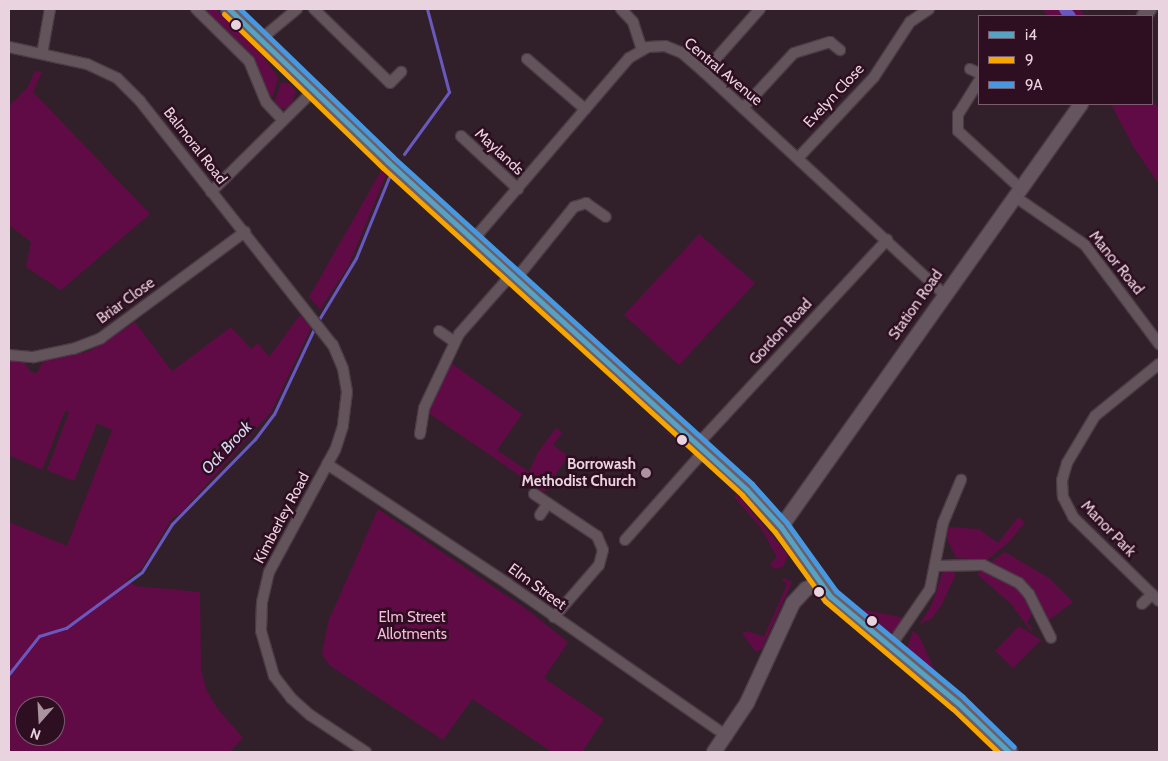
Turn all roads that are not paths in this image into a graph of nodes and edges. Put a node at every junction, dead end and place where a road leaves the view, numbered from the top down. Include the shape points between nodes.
1 (50, 9) edge
2 (196, 9) edge
3 (229, 9) edge
4 (297, 9) edge
5 (314, 9) edge
6 (621, 9) edge
7 (760, 9) edge
8 (929, 9) edge
9 (261, 39) junction
10 (9, 47) edge
11 (642, 48) junction
12 (840, 50) dead end
13 (42, 54) junction
14 (527, 59) dead end
15 (401, 72) dead end
16 (704, 72) junction
17 (978, 83) edge
18 (313, 91) junction
19 (1080, 105) edge
20 (743, 108) junction
21 (585, 110) junction
22 (283, 120) junction
23 (461, 136) dead end
24 (798, 158) junction
25 (518, 189) junction
26 (211, 192) junction
27 (1017, 192) junction
28 (606, 217) dead end
29 (245, 232) junction
30 (473, 240) junction
31 (887, 240) junction
32 (513, 277) junction
33 (944, 294) junction
34 (321, 327) joint
35 (439, 331) dead end
36 (454, 342) junction
37 (1159, 344) edge
38 (9, 355) edge
39 (1159, 364) edge
40 (420, 434) dead end
41 (701, 448) junction
42 (327, 464) junction
43 (961, 480) dead end
44 (534, 494) dead end
45 (548, 503) junction
46 (540, 515) dead end
47 (781, 527) junction
48 (625, 540) dead end
49 (936, 566) junction
50 (820, 582) junction
51 (1156, 597) edge
52 (1142, 604) dead end
53 (554, 617) junction
54 (1052, 638) dead end
55 (890, 647) junction
56 (726, 736) junction
57 (366, 752) edge
58 (714, 752) edge
59 (1009, 752) edge

1 - 13 street
2 - 22 street via 249,61 268,105
3 - 9 main road
4 - 9 street
5 - 15 street via 390,83
6 - 11 street via 633,22
7 - 16 street
8 - 24 street, Evelyn Close via 910,22 874,77
9 - 18 main road
10 - 13 street, Balmoral Road
11 - 16 street, Central Avenue via 656,45 673,48
11 - 21 street via 629,58
12 - 20 street via 830,42 794,53
13 - 26 street, Balmoral Road via 97,67 117,78 140,101
14 - 21 street
16 - 20 street, Central Avenue
17 - 27 street, Manor Road via 958,114 958,131
18 - 22 street
18 - 30 main road
19 - 27 main road, Station Road
20 - 24 street, Central Avenue
21 - 25 street
22 - 26 street
23 - 25 street, Maylands
24 - 31 street, Central Avenue
25 - 30 street
26 - 29 street, Balmoral Road
27 - 33 main road, Station Road
27 - 37 street, Manor Road via 1085,245
28 - 32 street via 590,204 574,207
29 - 34 street, Balmoral Road
29 - 38 street, Briar Close via 100,338 73,349 34,357
30 - 32 main road
31 - 33 street, Central Avenue
31 - 41 street, Gordon Road
32 - 36 street via 467,323
32 - 41 main road
33 - 47 main road, Station Road
34 - 42 street, Kimberley Road via 340,360 347,392 343,426
35 - 36 street
36 - 40 street via 424,408
39 - 51 street, Manor Park via 1095,416 1067,463 1062,480 1063,497 1073,517
41 - 47 main road
41 - 48 street, Gordon Road
42 - 53 street, Elm Street
42 - 57 street, Kimberley Road via 269,572 260,632 274,676 291,698 310,715
43 - 49 street via 943,523
44 - 45 street
45 - 46 street
45 - 53 street via 597,536 603,550 599,565
47 - 50 main road
49 - 54 street via 983,565 1019,583 1037,607 1044,629
49 - 55 street via 923,602
50 - 55 main road via 837,602
50 - 56 main road via 806,589 794,602 747,703
51 - 52 street, Manor Park
53 - 56 street, Elm Street
55 - 59 main road via 958,703
56 - 58 main road

